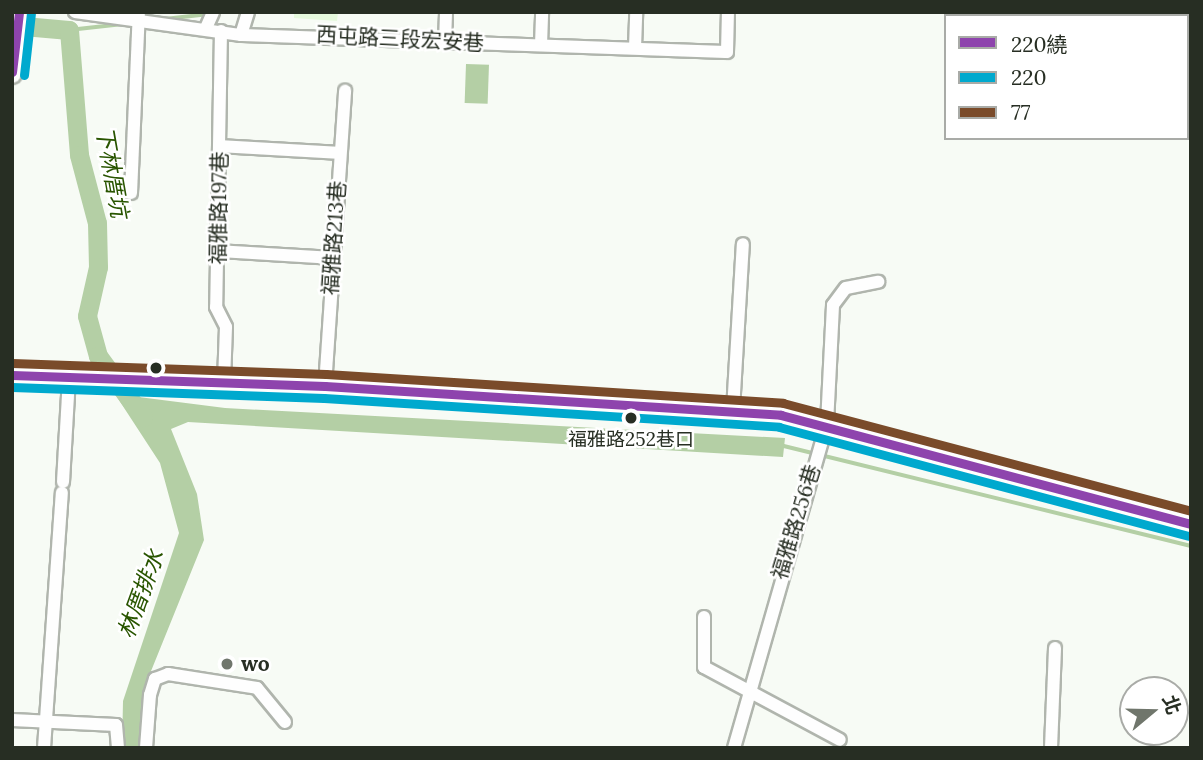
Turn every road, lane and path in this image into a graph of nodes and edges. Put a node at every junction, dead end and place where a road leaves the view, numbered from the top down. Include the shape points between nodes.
1 (75, 12) edge
2 (213, 12) edge
3 (248, 12) edge
4 (446, 12) edge
5 (542, 12) edge
6 (636, 12) edge
7 (727, 12) edge
8 (139, 17) edge
9 (17, 18) edge
10 (206, 28) junction
11 (221, 31) junction
12 (241, 35) junction
13 (445, 42) junction
14 (541, 45) junction
15 (635, 48) junction
16 (12, 74) edge
17 (345, 90) dead end
18 (220, 146) junction
19 (340, 153) junction
20 (131, 193) dead end
21 (743, 244) dead end
22 (218, 251) junction
23 (332, 258) junction
24 (878, 282) dead end
25 (12, 375) edge
26 (69, 378) junction
27 (224, 383) junction
28 (325, 386) junction
29 (733, 410) junction
30 (827, 424) junction
31 (1191, 524) edge
32 (704, 617) dead end
33 (1055, 648) dead end
34 (227, 675) dead end
35 (155, 679) junction
36 (751, 688) junction
37 (12, 720) edge
38 (48, 720) junction
39 (285, 722) dead end
40 (840, 740) dead end
41 (44, 748) edge
42 (118, 748) edge
43 (146, 748) edge
44 (734, 748) edge
45 (1051, 748) edge

1 - 8 street, 西屯路三段宏安巷
2 - 10 street
3 - 12 street
4 - 13 street
5 - 14 street
6 - 15 street
7 - 15 street, 西屯路三段宏安巷 via 727,52
8 - 10 street, 西屯路三段宏安巷
8 - 20 street
9 - 16 street
10 - 11 street, 西屯路三段宏安巷
11 - 12 street, 西屯路三段宏安巷
11 - 18 street, 福雅路197巷
12 - 13 street, 西屯路三段宏安巷
13 - 14 street, 西屯路三段宏安巷
14 - 15 street, 西屯路三段宏安巷
17 - 19 street, 福雅路213巷
18 - 19 street
18 - 22 street, 福雅路197巷
19 - 23 street, 福雅路213巷
21 - 29 street
22 - 23 street
22 - 27 street, 福雅路197巷
23 - 28 street, 福雅路213巷
24 - 30 street, 福雅路256巷 via 846,288 833,306
25 - 26 street
26 - 27 street
26 - 38 street
27 - 28 street
28 - 29 street
29 - 30 street
30 - 31 street
30 - 36 street, 福雅路256巷
32 - 36 street via 704,667
33 - 45 street
34 - 35 street via 167,667
35 - 39 street via 188,674 238,681 268,695
35 - 43 street
36 - 40 street
36 - 44 street, 福雅路256巷
37 - 38 street
38 - 41 street
38 - 42 street via 116,725

